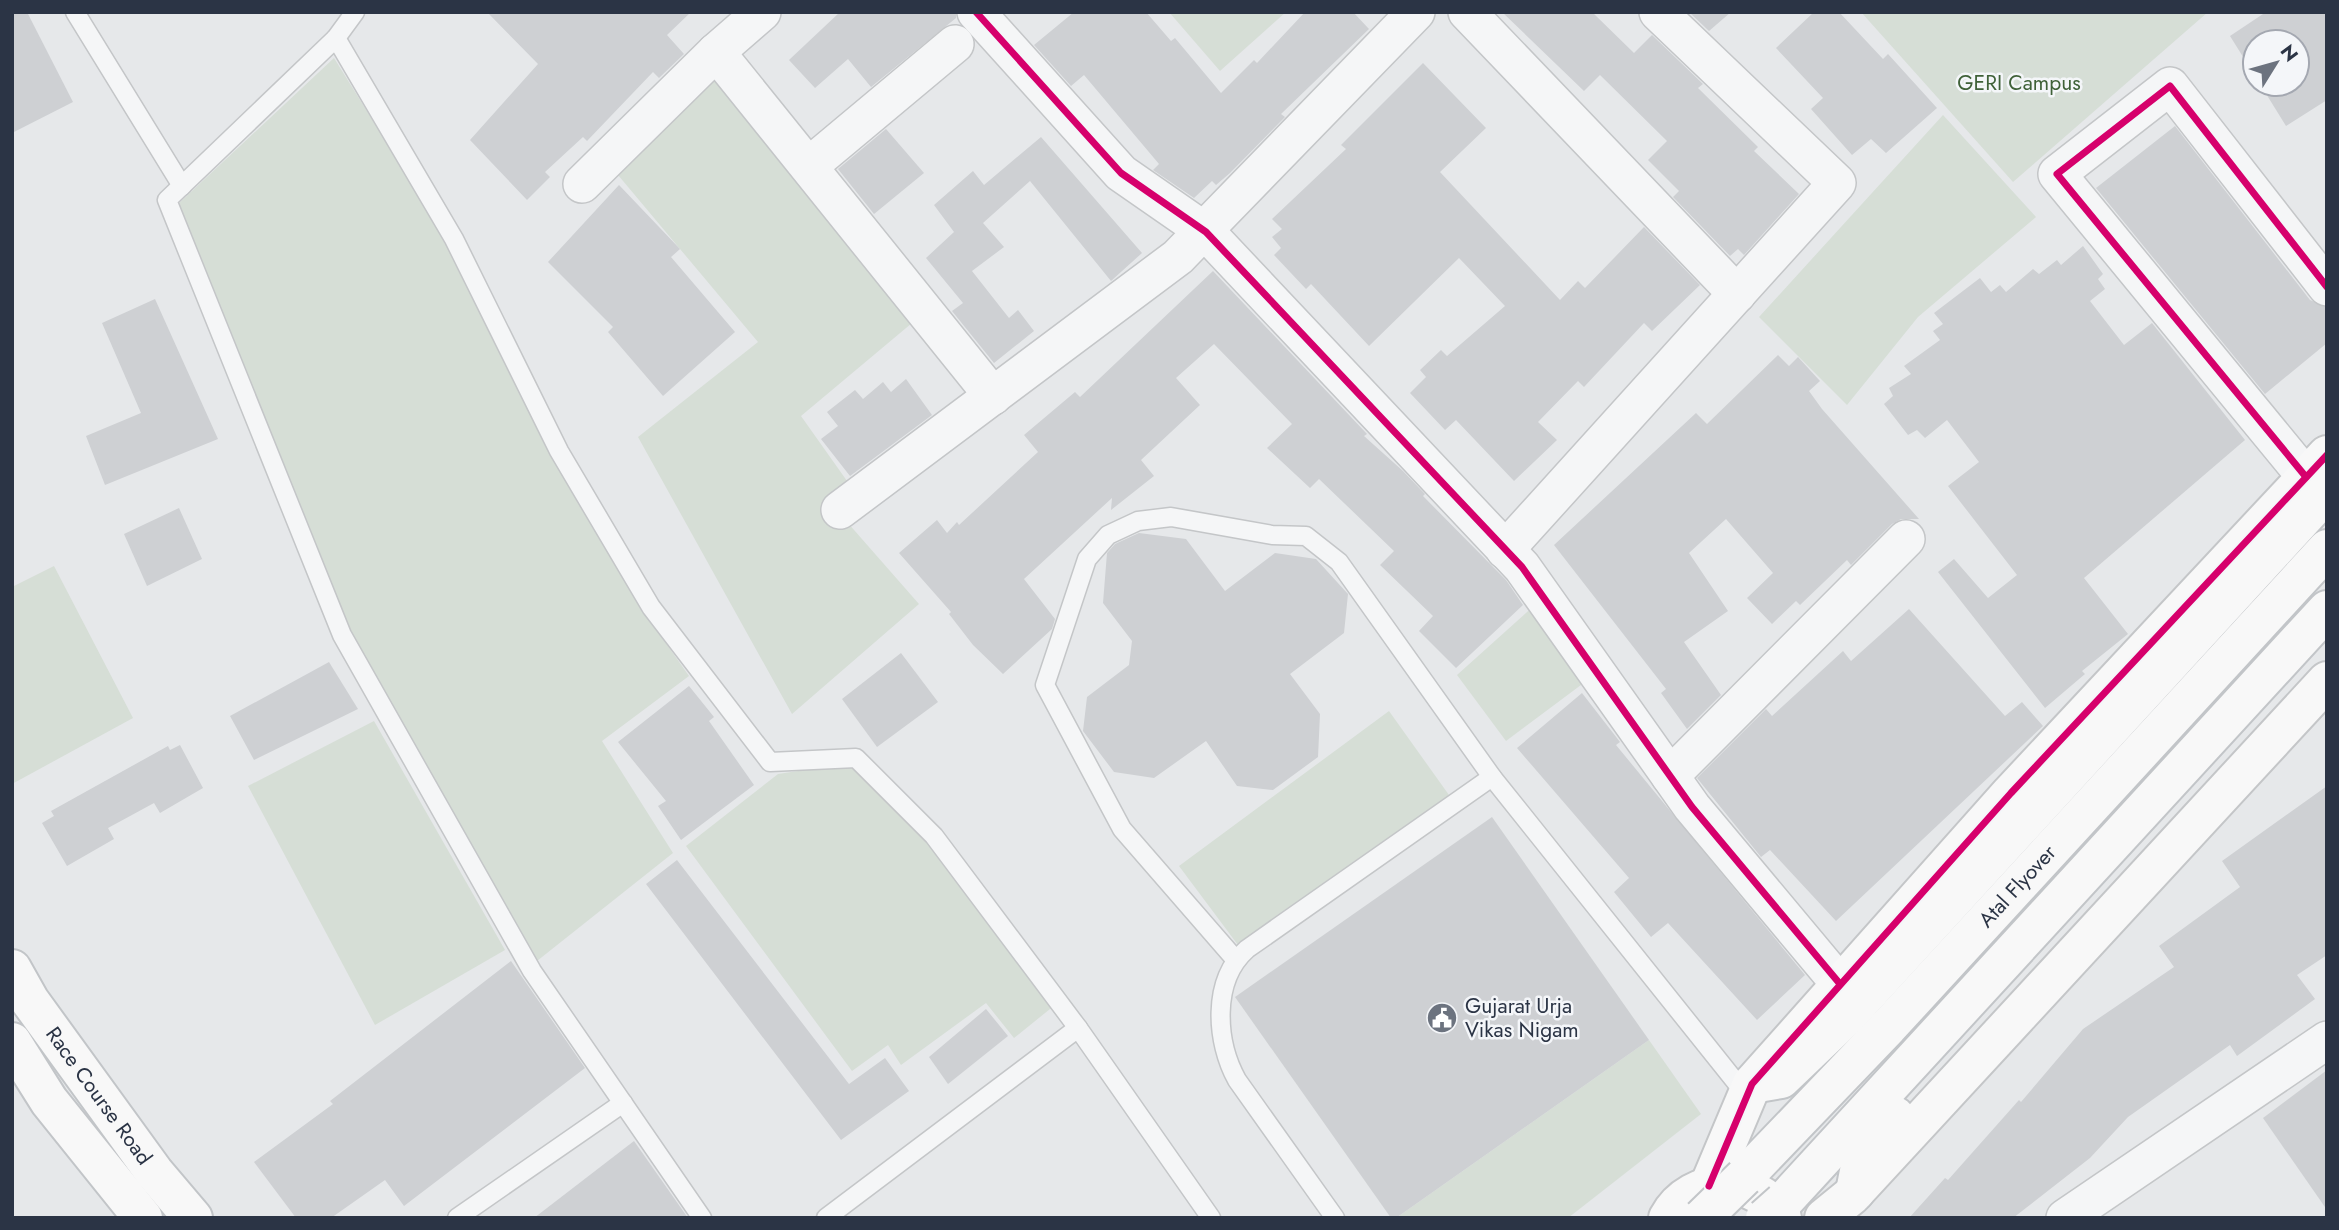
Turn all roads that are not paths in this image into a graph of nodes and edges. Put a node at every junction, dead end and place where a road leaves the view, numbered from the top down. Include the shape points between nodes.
1 (75, 12) edge
2 (355, 12) edge
3 (762, 12) edge
4 (976, 12) edge
5 (1416, 12) edge
6 (1467, 12) edge
7 (1658, 12) edge
8 (336, 38) junction
9 (955, 44) dead end
10 (716, 52) junction
11 (809, 166) junction
12 (582, 184) dead end
13 (182, 187) junction
14 (1206, 232) junction
15 (2327, 287) edge
16 (1737, 294) junction
17 (993, 396) junction
18 (2320, 475) edge
19 (840, 510) dead end
20 (1906, 539) dead end
21 (2327, 549) edge
22 (1505, 550) junction
23 (2327, 610) edge
24 (2327, 649) edge
25 (2327, 681) edge
26 (1670, 776) junction
27 (1492, 777) junction
28 (1235, 959) junction
29 (12, 969) edge
30 (1840, 984) junction
31 (1078, 1028) junction
32 (2327, 1040) edge
33 (12, 1042) edge
34 (1750, 1090) junction
35 (623, 1103) junction
36 (1855, 1192) junction
37 (1705, 1202) edge
38 (1781, 1207) edge
39 (143, 1218) edge
40 (193, 1218) edge
41 (457, 1218) edge
42 (702, 1218) edge
43 (826, 1218) edge
44 (1211, 1218) edge
45 (1335, 1218) edge
46 (1668, 1218) edge
47 (1824, 1218) edge
48 (2065, 1218) edge

1 - 13 lane
2 - 8 lane
3 - 10 street
4 - 14 street via 1121,173
5 - 14 street
6 - 16 street
7 - 16 street via 1837,183
8 - 13 lane
8 - 31 lane via 454,239 559,451 651,607 710,688 770,762 856,758 934,836
9 - 11 street
10 - 11 street
10 - 12 street
11 - 17 street
13 - 35 lane via 167,200 342,635 532,971
14 - 17 street
14 - 22 street
15 - 18 street via 2170,86 2057,174
16 - 22 street
17 - 19 street
18 - 30 main road via 2011,793
18 - 34 main road via 1848,1015 1781,1079
20 - 26 street
21 - 37 main road, Atal Flyover, bridge via 1816,1104
22 - 26 street via 1522,567
23 - 38 main road, Atal Flyover
24 - 36 main road via 1876,1137 1862,1156
25 - 36 main road
26 - 30 street
27 - 28 lane
27 - 28 lane via 1339,562 1307,536 1272,535 1171,517 1138,521 1108,535 1087,559 1045,685 1122,829
27 - 34 lane
28 - 45 lane via 1223,997 1225,1058
29 - 40 main road, Race Course Road via 30,1001 146,1161
30 - 34 main road
31 - 43 lane
31 - 44 lane
32 - 48 street
33 - 39 main road, Race Course Road via 49,1101
34 - 37 main road
35 - 41 lane
35 - 42 lane
36 - 47 main road
37 - 38 main road via 1727,1184 1748,1188
37 - 46 main road, Atal Flyover via 1688,1195

